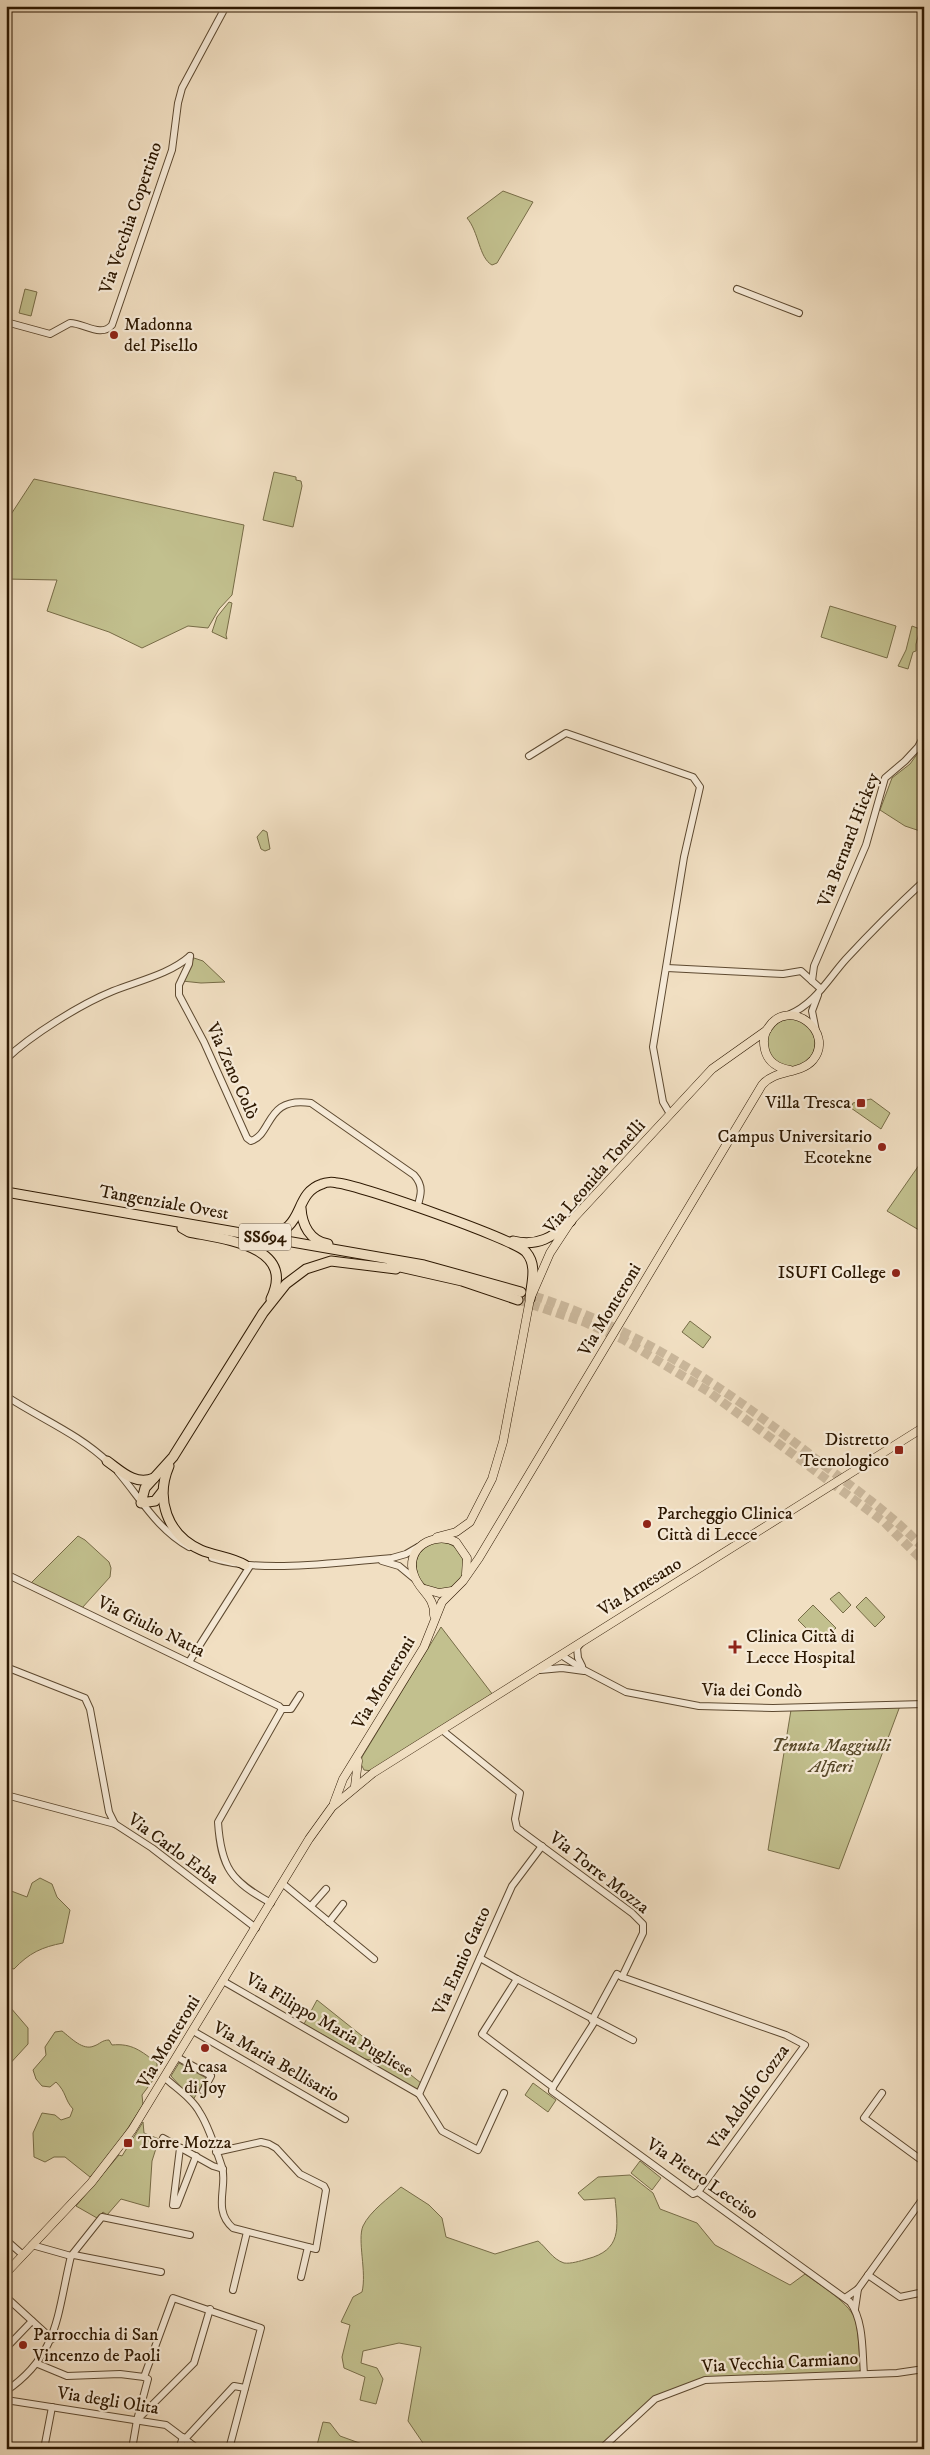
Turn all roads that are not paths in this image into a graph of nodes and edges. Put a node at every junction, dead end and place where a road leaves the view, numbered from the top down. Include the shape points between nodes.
1 (226, 6) edge
2 (737, 289) dead end
3 (799, 314) dead end
4 (6, 322) edge
5 (924, 736) edge
6 (529, 756) dead end
7 (924, 881) edge
8 (667, 968) junction
9 (812, 981) junction
10 (821, 991) junction
11 (787, 1015) junction
12 (767, 1030) junction
13 (817, 1032) junction
14 (6, 1059) edge
15 (790, 1070) junction
16 (670, 1114) junction
17 (6, 1192) edge
18 (6, 1198) edge
19 (301, 1206) junction
20 (417, 1208) junction
21 (571, 1221) junction
22 (186, 1226) junction
23 (505, 1240) junction
24 (384, 1258) junction
25 (421, 1271) junction
26 (530, 1299) junction
27 (263, 1313) junction
28 (6, 1396) edge
29 (924, 1427) edge
30 (173, 1457) junction
31 (106, 1461) junction
32 (158, 1475) junction
33 (162, 1492) junction
34 (141, 1503) junction
35 (437, 1537) junction
36 (423, 1543) junction
37 (371, 1560) junction
38 (247, 1565) junction
39 (6, 1574) edge
40 (465, 1577) junction
41 (416, 1580) junction
42 (423, 1588) junction
43 (452, 1591) junction
44 (434, 1625) junction
45 (583, 1641) junction
46 (561, 1654) junction
47 (190, 1662) junction
48 (6, 1667) edge
49 (586, 1671) junction
50 (534, 1672) junction
51 (300, 1695) dead end
52 (924, 1704) edge
53 (282, 1709) junction
54 (442, 1730) junction
55 (358, 1758) junction
56 (347, 1772) junction
57 (373, 1773) junction
58 (355, 1786) junction
59 (6, 1795) edge
60 (332, 1807) junction
61 (115, 1824) junction
62 (542, 1846) junction
63 (282, 1883) junction
64 (326, 1889) dead end
65 (271, 1902) junction
66 (343, 1904) dead end
67 (311, 1906) junction
68 (329, 1922) junction
69 (256, 1928) junction
70 (480, 1958) junction
71 (374, 1959) dead end
72 (622, 1977) junction
73 (516, 1979) junction
74 (223, 1981) junction
75 (594, 2020) junction
76 (193, 2031) junction
77 (633, 2040) dead end
78 (177, 2057) junction
79 (165, 2078) junction
80 (553, 2087) junction
81 (203, 2091) dead end
82 (504, 2093) dead end
83 (882, 2093) dead end
84 (419, 2094) junction
85 (345, 2119) dead end
86 (163, 2138) dead end
87 (180, 2148) junction
88 (216, 2152) junction
89 (196, 2156) junction
90 (924, 2162) edge
91 (223, 2169) junction
92 (698, 2192) junction
93 (924, 2197) edge
94 (247, 2232) junction
95 (190, 2235) dead end
96 (6, 2240) edge
97 (32, 2245) junction
98 (308, 2247) junction
99 (23, 2255) junction
100 (71, 2256) junction
101 (161, 2272) dead end
102 (6, 2273) edge
103 (868, 2275) junction
104 (301, 2277) dead end
105 (858, 2289) junction
106 (233, 2290) dead end
107 (924, 2292) edge
108 (6, 2296) edge
109 (845, 2298) junction
110 (210, 2309) junction
111 (855, 2309) junction
112 (32, 2320) junction
113 (52, 2339) junction
114 (6, 2348) edge
115 (38, 2364) junction
116 (924, 2369) edge
117 (864, 2374) junction
118 (144, 2377) junction
119 (8, 2388) edge
120 (245, 2388) junction
121 (6, 2400) edge
122 (52, 2407) junction
123 (137, 2420) junction
124 (184, 2438) junction
125 (44, 2449) edge
126 (132, 2449) edge
127 (180, 2449) edge
128 (198, 2449) edge
129 (229, 2449) edge
130 (601, 2449) edge

1 - 4 street, Via Vecchia Copertino via 182,88 172,150 109,329 97,330 70,323 50,334
2 - 3 street
5 - 9 street, Via Bernard Hickey via 905,761 885,778 866,845 814,966
6 - 8 street via 566,733 698,781 701,790 684,856
7 - 10 street via 845,960
8 - 9 street via 783,974 801,971
8 - 16 street via 653,1054 663,1102
9 - 10 street
10 - 11 street via 801,1009
10 - 13 street via 812,1011
11 - 12 main road
11 - 13 main road via 805,1018
12 - 15 main road via 764,1045 770,1060
12 - 16 main road, Via Leonida Tonelli via 712,1069
13 - 15 main road, Via Monteroni via 819,1046 812,1060 806,1066
14 - 20 street, Via Zeno Colò via 94,1000 161,973 190,956 178,985 179,995 247,1138 251,1141 256,1138 282,1106 310,1102 414,1175 422,1191
15 - 40 main road, Via Monteroni via 762,1085
16 - 21 main road, Via Leonida Tonelli
17 - 22 highway, Tangenziale Ovest / SS694
18 - 22 highway, Tangenziale Ovest / SS694
19 - 20 highway via 308,1191 322,1183 337,1183
19 - 22 highway via 288,1228 272,1233 196,1222
19 - 24 highway via 305,1227 319,1242 380,1254
20 - 23 highway
21 - 23 highway via 542,1241
21 - 26 main road, Via Leonida Tonelli via 550,1252
22 - 24 highway, Tangenziale Ovest / SS694
22 - 25 highway, Tangenziale Ovest / SS694
22 - 27 highway via 189,1232 244,1243 263,1254 273,1267 275,1277 272,1295
23 - 26 highway via 521,1248 532,1264
24 - 25 highway, Tangenziale Ovest / SS694 via 455,1273 520,1296
25 - 27 highway via 338,1261 322,1263 306,1268 292,1278
26 - 35 main road, Via Leonida Tonelli via 497,1465 470,1522 456,1532
27 - 30 highway
28 - 31 street via 48,1423 78,1437
29 - 45 main road, Via Arnesano
30 - 32 highway
30 - 33 highway
31 - 32 highway via 134,1480 149,1480
31 - 34 street
32 - 34 highway via 145,1488
33 - 34 highway via 156,1501
33 - 38 highway via 166,1514 184,1538 200,1550
34 - 38 street via 162,1527 183,1544 222,1561
35 - 36 main road
35 - 40 main road via 456,1542 465,1552 468,1564
36 - 37 street via 399,1557
36 - 41 main road via 412,1560
37 - 38 street
37 - 41 street via 399,1566
38 - 47 street
39 - 47 street, Via Giulio Natta
40 - 43 main road, Via Monteroni
41 - 42 main road, Via Monteroni
42 - 43 main road via 439,1593
42 - 44 main road, Via Monteroni via 433,1603
43 - 44 main road, Via Monteroni via 442,1602
44 - 55 main road, Via Monteroni
45 - 46 main road, Via Arnesano
45 - 49 street via 577,1648 578,1658
46 - 49 street, Via dei Condò
46 - 50 main road, Via Arnesano
47 - 53 street, Via Giulio Natta
48 - 61 street via 85,1698 90,1709 108,1812
49 - 50 street, Via dei Condò via 555,1668
49 - 52 street, Via dei Condò via 626,1692 699,1706 773,1708
50 - 54 main road, Via Arnesano
51 - 53 street via 291,1709
53 - 65 street via 218,1822 231,1874 241,1885
54 - 57 main road, Via Arnesano
54 - 62 street, Via Torre Mozza via 520,1793 516,1825
55 - 56 main road, Via Monteroni
55 - 57 main road via 360,1769
55 - 58 main road, Via Monteroni
56 - 58 main road via 349,1782
56 - 60 main road, Via Monteroni
57 - 58 main road, Via Monteroni
58 - 60 main road, Via Monteroni
59 - 61 street, Via Carlo Erba
60 - 63 main road, Via Monteroni
61 - 69 street, Via Carlo Erba via 152,1848
62 - 70 street, Via Ennio Gatto via 512,1886
62 - 72 street, Via Torre Mozza via 643,1924 643,1933
63 - 65 main road, Via Monteroni
63 - 67 street
64 - 67 street
65 - 69 main road, Via Monteroni
66 - 68 street
67 - 68 street
68 - 71 street
69 - 74 main road, Via Monteroni
70 - 73 street
70 - 84 street, Via Ennio Gatto
72 - 75 street via 617,1974
72 - 92 street, Via Adolfo Cozza via 786,2035 805,2045
73 - 75 street
73 - 80 street, Via Pietro Lecciso via 482,2034
74 - 76 main road, Via Monteroni
74 - 84 street, Via Filippo Maria Pugliese
75 - 77 street
75 - 80 street
76 - 78 main road, Via Monteroni
76 - 85 street, Via Maria Bellisario
78 - 79 main road, Via Monteroni
78 - 81 street via 211,2076
79 - 88 street via 200,2113
79 - 97 main road, Via Monteroni via 115,2154
80 - 92 street, Via Pietro Lecciso via 552,2091 693,2194
82 - 84 street via 478,2150 442,2131
83 - 90 street via 864,2118
86 - 87 street
87 - 89 street
87 - 89 street via 173,2205 177,2205
88 - 91 street
88 - 98 street via 261,2142 269,2144 300,2174 324,2186 316,2249
89 - 91 street
91 - 94 street via 223,2216 233,2228
92 - 109 street, Via Pietro Lecciso
93 - 103 street
94 - 98 street
94 - 106 street
95 - 100 street via 102,2217
96 - 99 street
97 - 99 main road, Via Monteroni
97 - 100 street
98 - 104 street
99 - 102 main road, Via Monteroni
100 - 101 street
100 - 113 street
103 - 105 street
103 - 107 street via 900,2297
105 - 109 street
105 - 111 street
108 - 112 street
109 - 111 street, Via Pietro Lecciso
110 - 118 street via 173,2298
110 - 120 street via 261,2328
110 - 123 street via 194,2363
111 - 117 street
112 - 113 street
112 - 114 street
113 - 115 street
115 - 118 street via 67,2376 120,2374
115 - 119 street via 23,2380
116 - 117 street, Via Vecchia Carmiano
117 - 130 street, Via Vecchia Carmiano via 705,2380 655,2399
118 - 123 street via 148,2379
120 - 124 street via 234,2386
120 - 129 street
121 - 122 street, Via degli Olita
122 - 123 street, Via degli Olita
122 - 125 street
123 - 124 street, Via degli Olita via 166,2425
123 - 126 street
124 - 127 street
124 - 128 street, Via degli Olita

